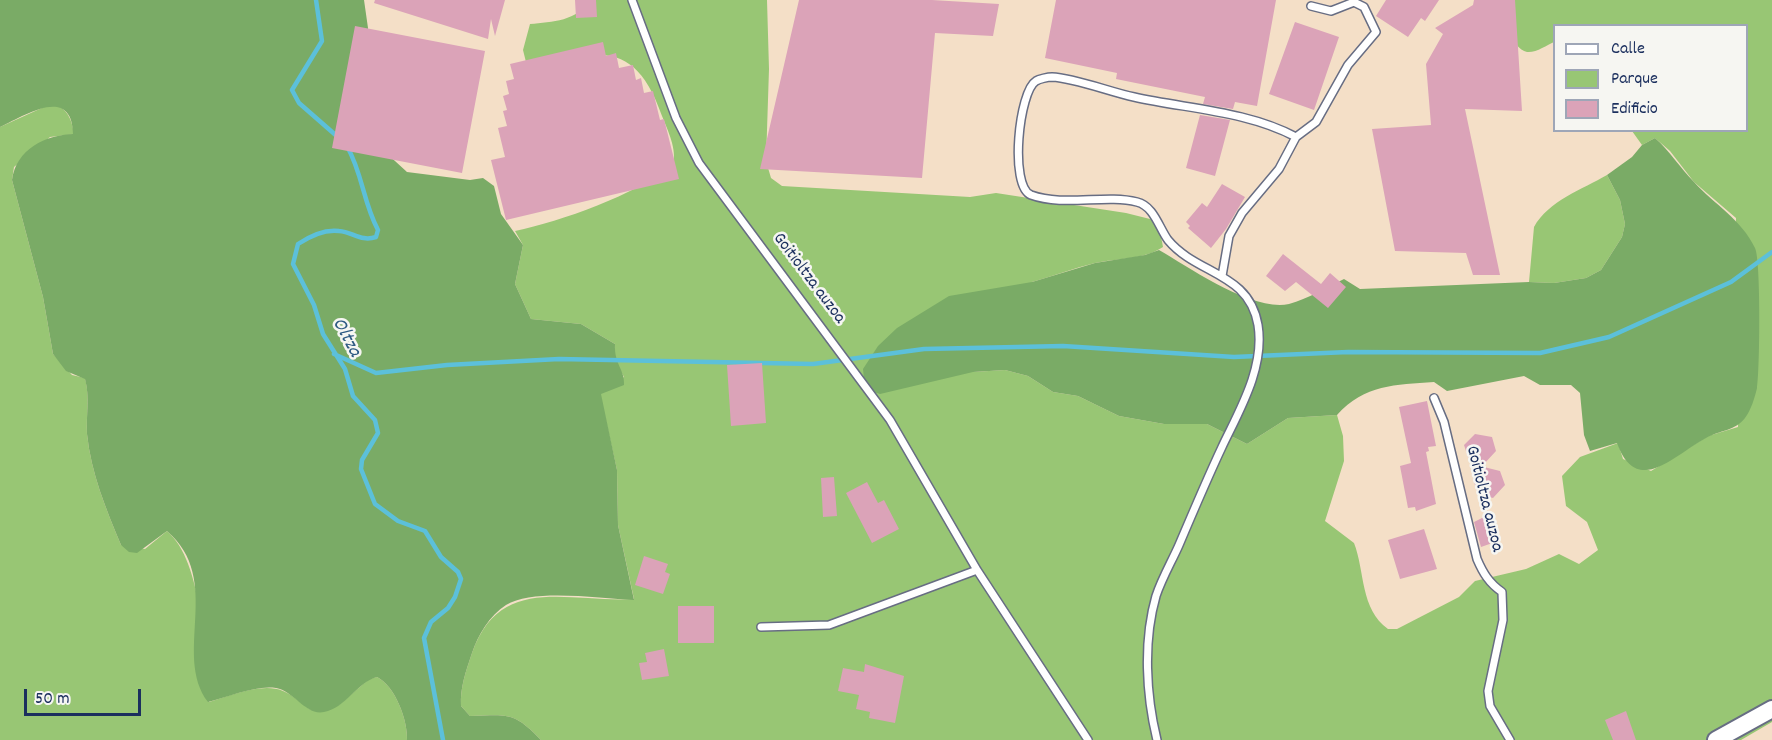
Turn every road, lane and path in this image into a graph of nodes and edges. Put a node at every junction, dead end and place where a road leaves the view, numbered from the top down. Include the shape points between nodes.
1 (632, 0) edge
2 (1311, 6) dead end
3 (1296, 137) junction
4 (1222, 276) junction
5 (1434, 398) dead end
6 (977, 570) junction
7 (761, 627) dead end
8 (1772, 709) edge
9 (1088, 740) edge
10 (1157, 740) edge
11 (1510, 740) edge
12 (1716, 740) edge

1 - 6 lane, Goitioltza auzoa via 676,118 699,163 890,420
2 - 3 lane via 1331,11 1354,2 1364,7 1376,32 1348,65 1316,122
3 - 4 lane via 1279,169 1242,213 1229,237
3 - 4 lane via 1279,128 1218,112 1132,97 1052,77 1037,80 1029,87 1018,146 1022,186 1030,195 1080,201 1136,201 1146,205 1169,241
4 - 10 lane via 1248,298 1258,326 1257,355 1246,400 1156,596 1147,649
5 - 11 lane, Goitioltza auzoa via 1444,422 1477,559 1492,585 1502,592 1503,620 1488,691 1490,706
6 - 7 lane via 829,625
6 - 9 lane, Goitioltza auzoa
8 - 12 street

